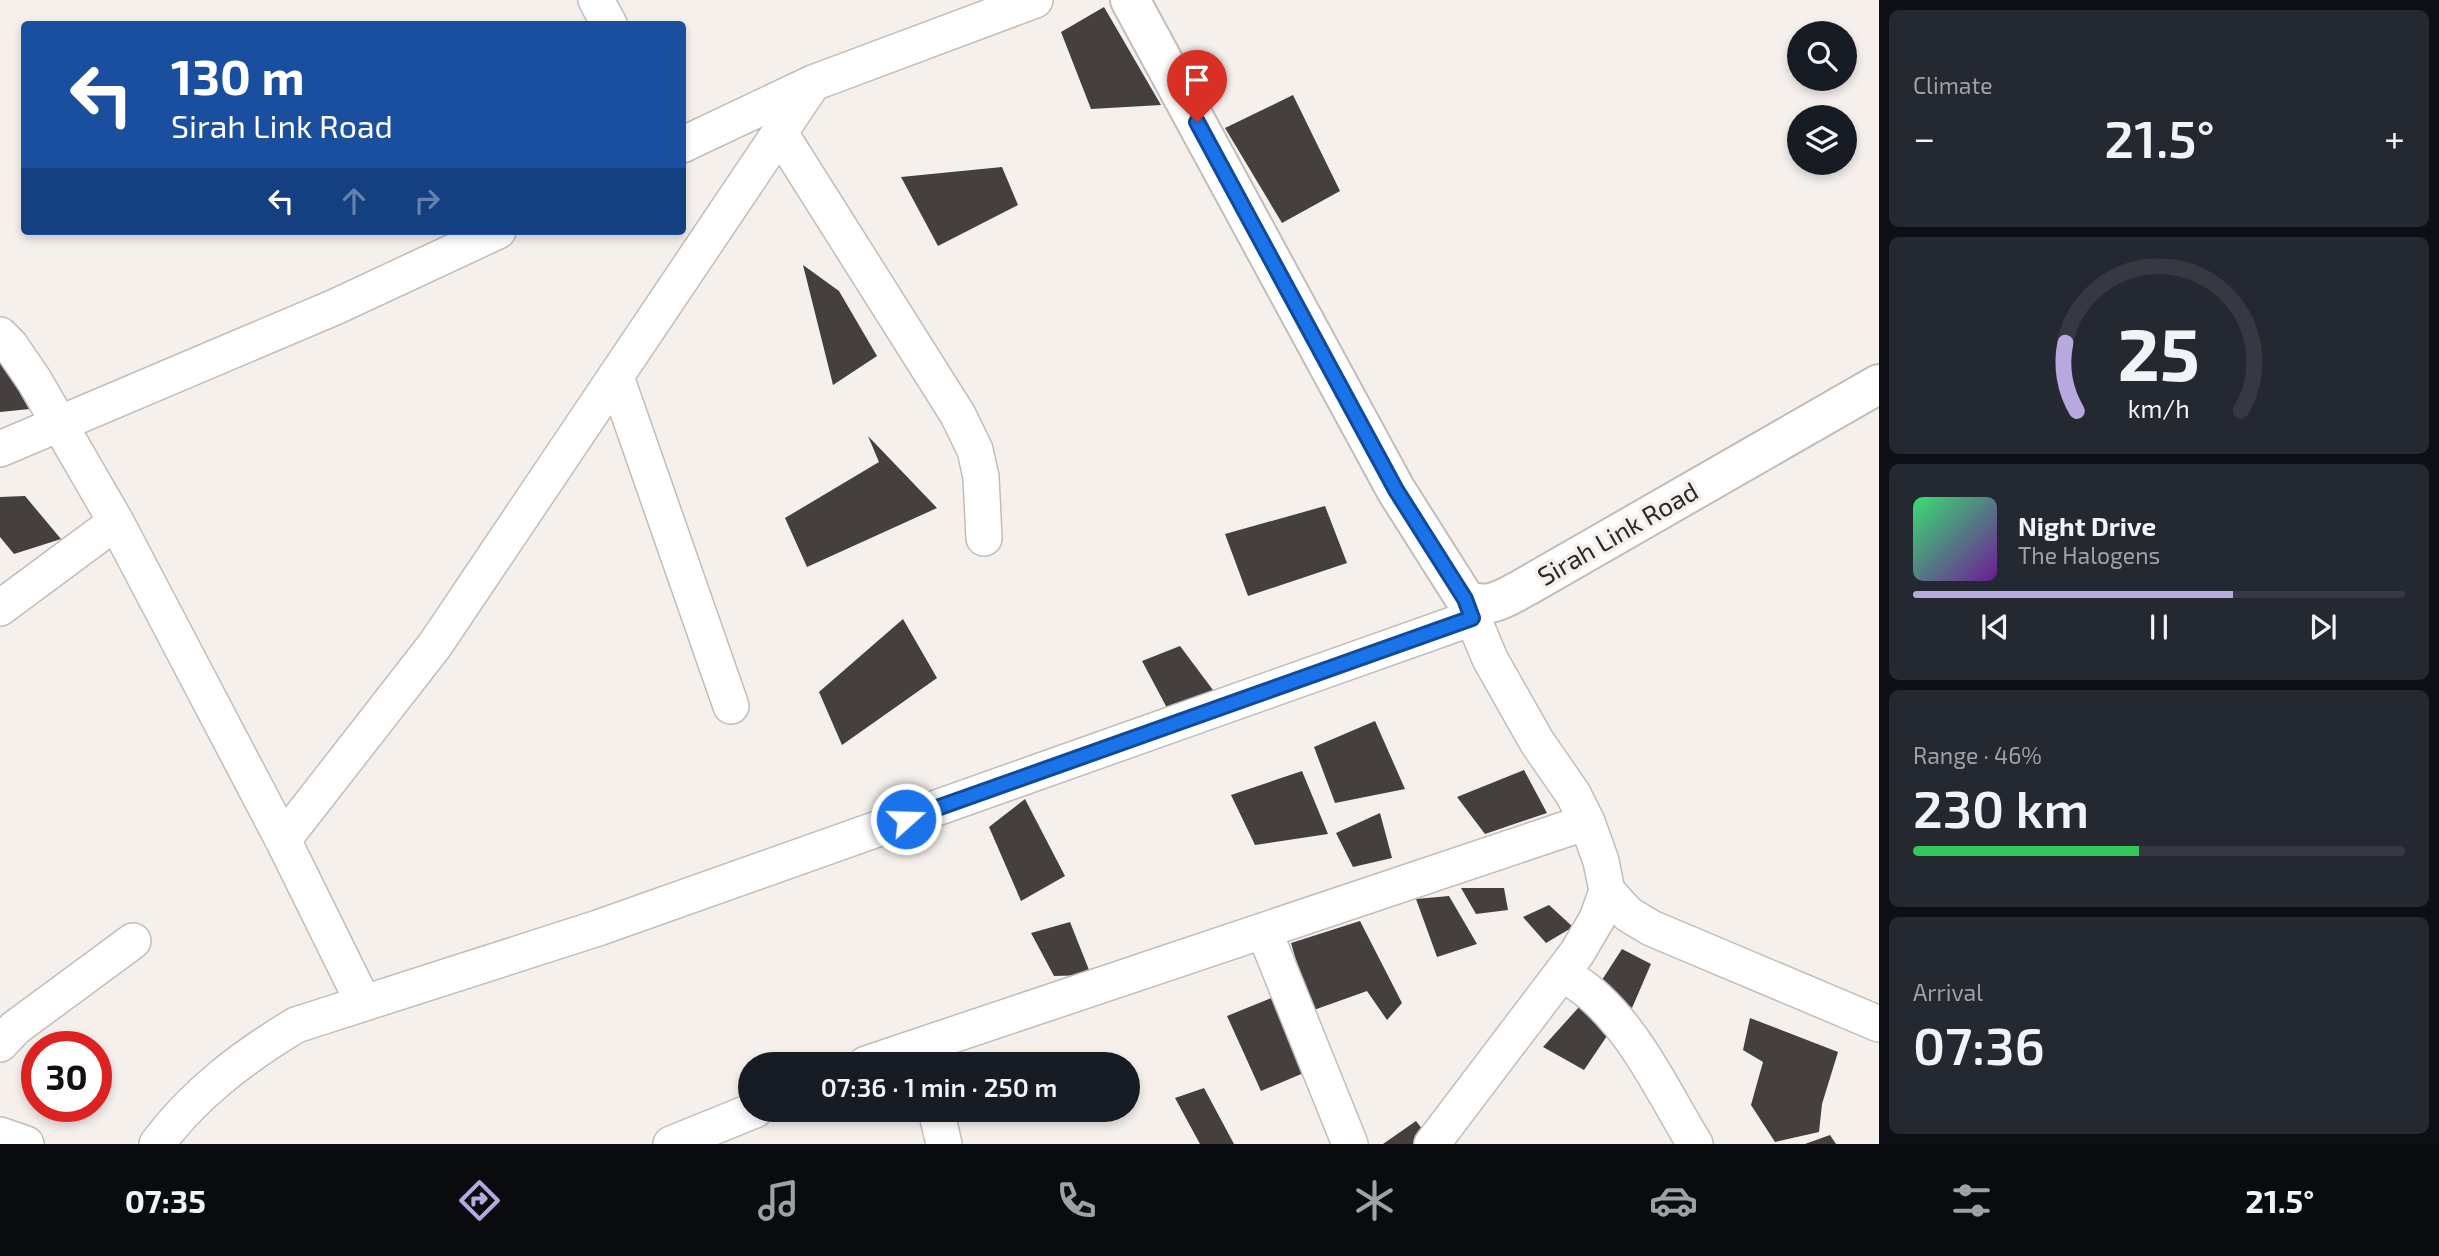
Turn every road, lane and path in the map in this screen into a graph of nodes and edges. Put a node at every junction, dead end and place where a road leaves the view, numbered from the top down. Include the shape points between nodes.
1 (596, 0) edge
2 (1035, 0) edge
3 (1130, 0) edge
4 (606, 21) edge
5 (813, 83) junction
6 (780, 132) junction
7 (686, 143) edge
8 (489, 235) edge
9 (0, 335) edge
10 (616, 377) junction
11 (1879, 384) edge
12 (58, 424) junction
13 (0, 449) edge
14 (116, 522) junction
15 (984, 538) dead end
16 (0, 608) edge
17 (1469, 608) junction
18 (731, 706) dead end
19 (1587, 822) junction
20 (283, 840) junction
21 (1607, 891) junction
22 (1264, 931) junction
23 (133, 941) dead end
24 (1562, 972) junction
25 (363, 1002) junction
26 (1879, 1024) edge
27 (0, 1044) edge
28 (936, 1052) edge
29 (738, 1117) edge
30 (939, 1122) edge
31 (0, 1135) edge
32 (26, 1144) edge
33 (157, 1144) edge
34 (671, 1144) edge
35 (944, 1144) edge
36 (1350, 1144) edge
37 (1432, 1144) edge
38 (1695, 1144) edge

1 - 4 street
2 - 5 street
3 - 17 street via 1396,490
5 - 6 street
5 - 7 street
6 - 10 street
6 - 15 street via 958,415 975,450 981,477
8 - 12 street via 335,307
9 - 12 street
10 - 18 street
10 - 20 street via 435,645
11 - 17 street, Sirah Link Road via 1527,586 1497,602
12 - 13 street
12 - 14 street
14 - 16 street
14 - 20 street
17 - 19 street via 1490,659
17 - 25 street via 598,928
19 - 21 street
19 - 22 street
20 - 25 street
21 - 24 street via 1597,919
21 - 26 street via 1628,914 1651,928
22 - 28 street
22 - 36 street
23 - 27 street
24 - 37 street
24 - 38 street via 1596,998 1633,1041
25 - 33 street via 296,1025 254,1050 175,1120
29 - 34 street
30 - 35 street
31 - 32 street

